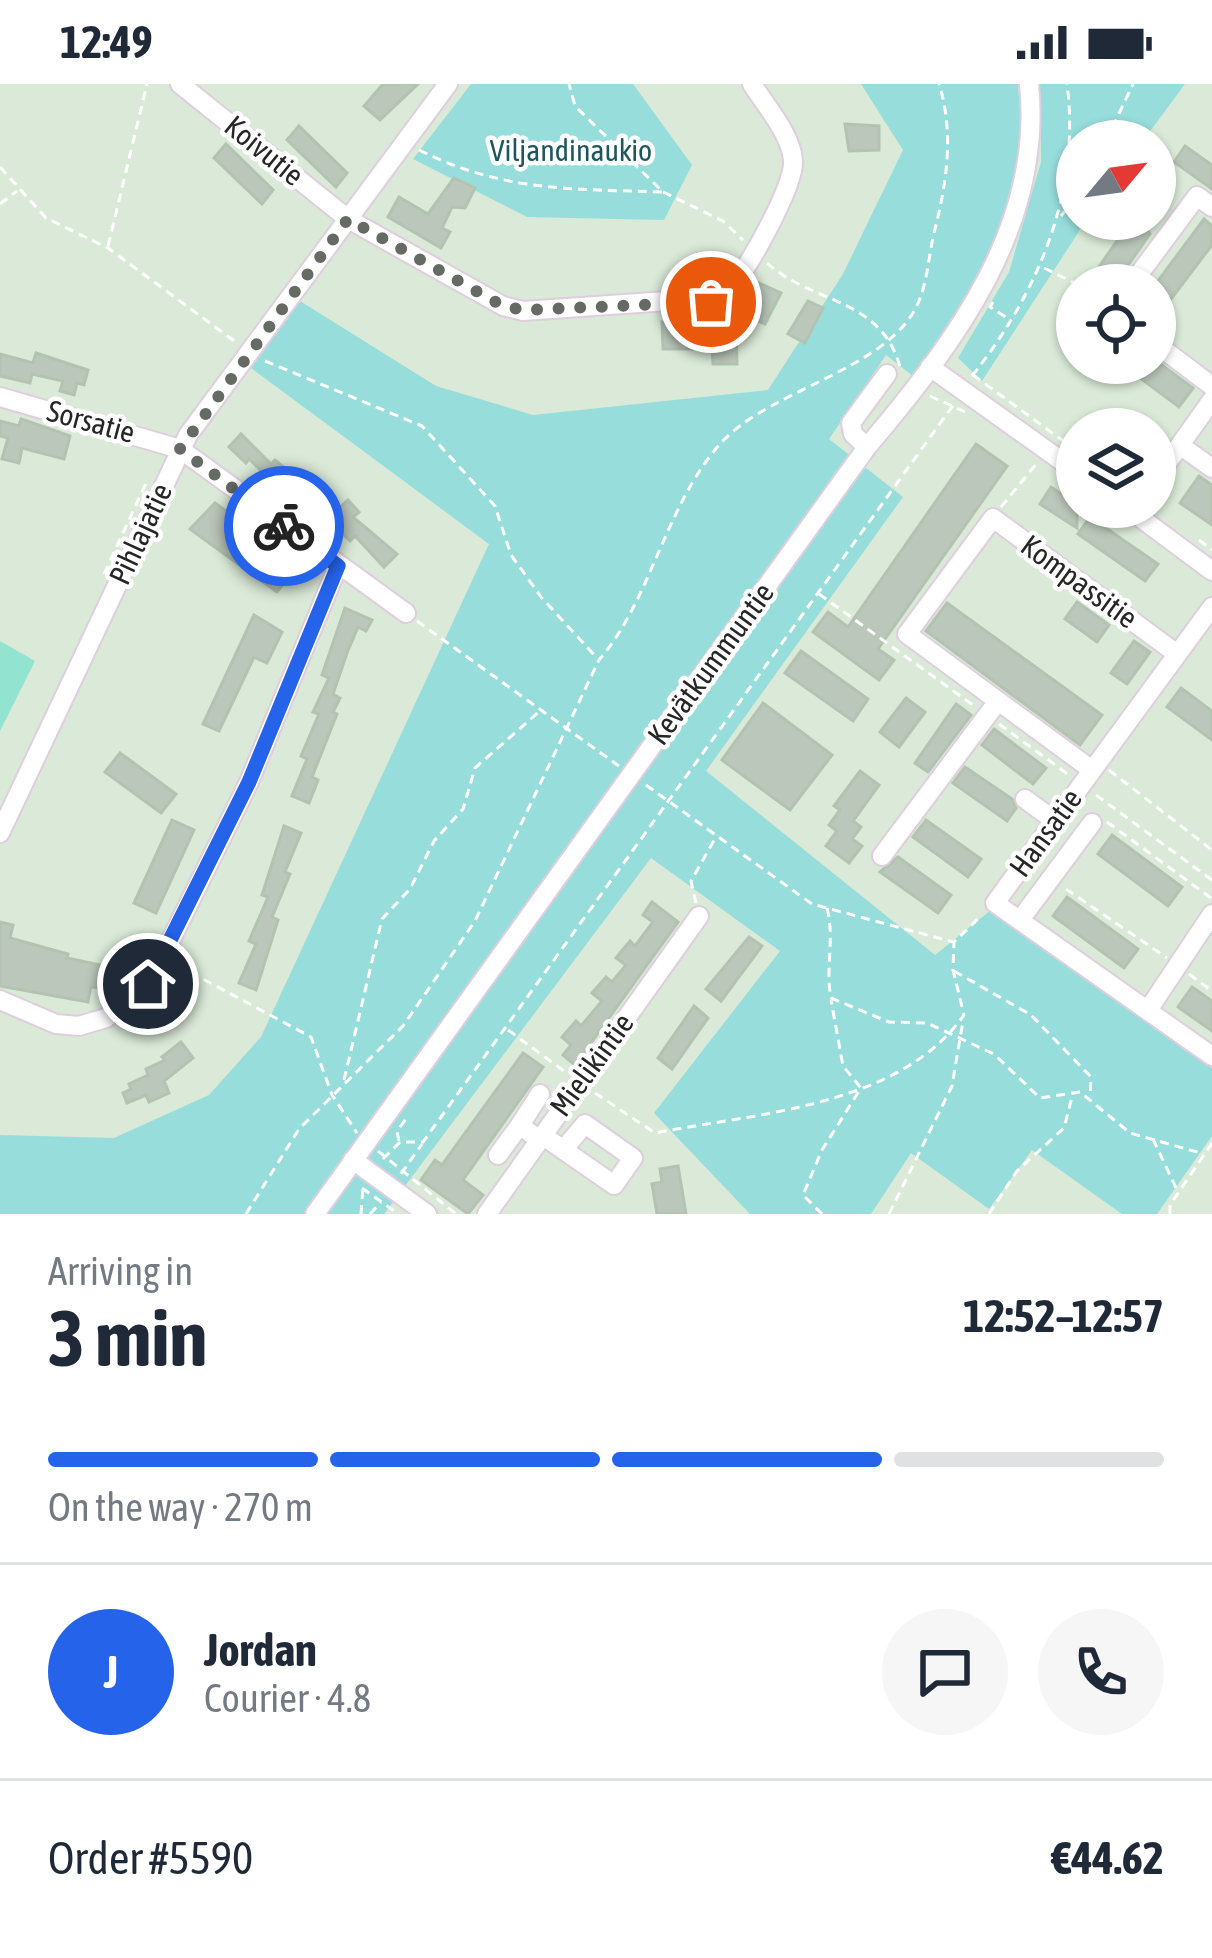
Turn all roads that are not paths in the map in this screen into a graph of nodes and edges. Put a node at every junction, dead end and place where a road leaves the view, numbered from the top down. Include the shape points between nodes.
1 (180, 84) edge
2 (448, 84) edge
3 (752, 84) edge
4 (1029, 84) edge
5 (1212, 207) edge
6 (348, 219) junction
7 (1146, 264) edge
8 (1176, 359) edge
9 (930, 367) junction
10 (887, 374) dead end
11 (1212, 386) edge
12 (0, 397) edge
13 (1212, 400) edge
14 (867, 446) junction
15 (1181, 446) junction
16 (180, 449) junction
17 (1176, 453) edge
18 (1056, 455) edge
19 (1212, 468) edge
20 (1157, 528) edge
21 (338, 566) junction
22 (1212, 571) edge
23 (1212, 608) edge
24 (406, 613) road end
25 (1177, 654) junction
26 (993, 708) junction
27 (1090, 772) junction
28 (1025, 799) dead end
29 (1055, 820) junction
30 (1092, 823) road end
31 (0, 833) edge
32 (882, 856) dead end
33 (1212, 914) edge
34 (699, 916) road end
35 (1020, 920) junction
36 (0, 1000) edge
37 (1148, 1010) junction
38 (1212, 1056) edge
39 (540, 1094) dead end
40 (520, 1125) junction
41 (540, 1138) junction
42 (563, 1150) dead end
43 (497, 1155) dead end
44 (353, 1160) junction
45 (315, 1214) edge
46 (427, 1214) edge
47 (487, 1214) edge

1 - 6 street, Koivutie
2 - 6 street, Pihlajatie
3 - 6 street, Koivutie via 795,165 736,285 711,302 503,306
4 - 9 street, Kevätkummuntie via 1030,149 1018,210 994,267
5 - 7 street via 1197,196
6 - 16 street, Pihlajatie
8 - 11 street
9 - 14 street, Kevätkummuntie
9 - 18 street via 968,383
10 - 14 street via 851,423
12 - 16 street, Sorsatie
13 - 15 street
14 - 44 street, Kevätkummuntie
15 - 17 street
15 - 19 street
16 - 21 street
16 - 31 street, Pihlajatie
20 - 22 street
21 - 24 street
21 - 36 street via 249,782 165,959 132,1003 79,1026
23 - 25 street, Hansatie
25 - 26 street, Kompassitie via 993,518 907,634
25 - 27 street, Hansatie
26 - 27 street, Kompassitie
26 - 32 street
27 - 29 street, Hansatie
28 - 29 street
29 - 35 street, Hansatie via 995,903
30 - 35 street
33 - 37 street
34 - 41 street, Mielikintie
35 - 37 street, Hansatie
37 - 38 street, Hansatie
39 - 40 street
40 - 41 street
40 - 43 street
41 - 42 street
41 - 47 street, Mielikintie
44 - 45 street, Kevätkummuntie
44 - 46 street via 367,1181

